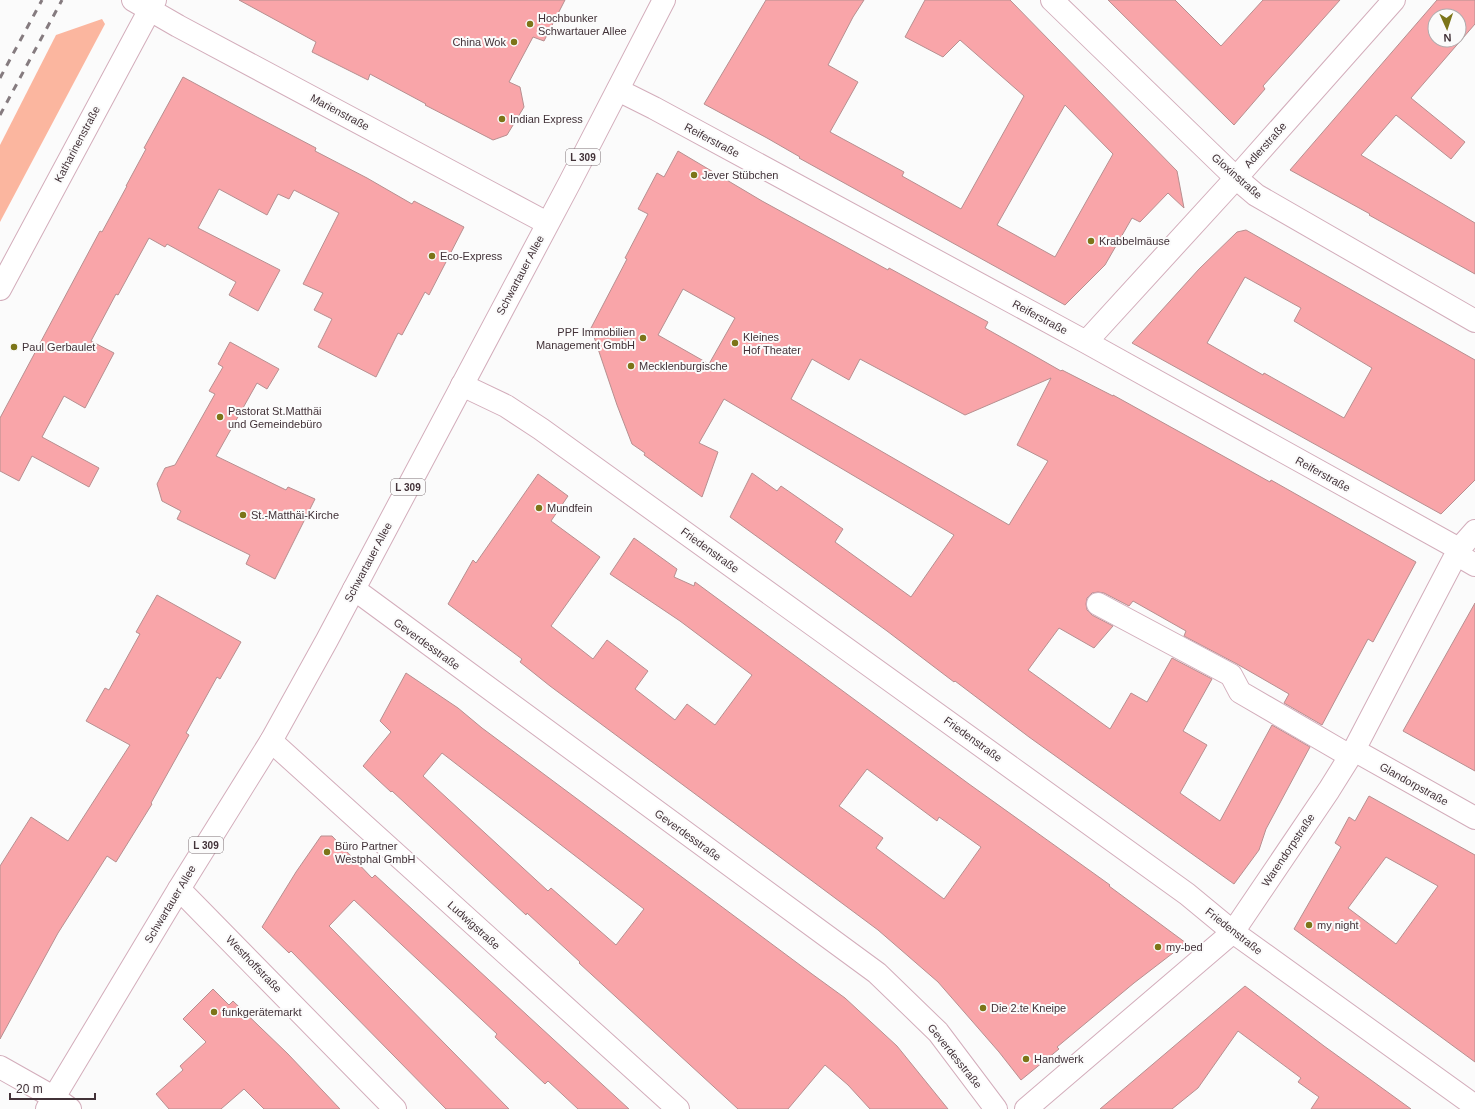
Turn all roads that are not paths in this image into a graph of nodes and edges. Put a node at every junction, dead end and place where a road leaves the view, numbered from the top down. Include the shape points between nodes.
1 (664, 0) edge
2 (1052, 0) edge
3 (1394, 0) edge
4 (146, 3) edge
5 (618, 90) junction
6 (1236, 178) junction
7 (547, 223) junction
8 (0, 289) edge
9 (1475, 321) edge
10 (1086, 342) junction
11 (462, 385) junction
12 (1475, 531) edge
13 (1457, 552) junction
14 (1475, 565) edge
15 (354, 589) junction
16 (1098, 604) dead end
17 (271, 741) junction
18 (1352, 753) junction
19 (1475, 818) edge
20 (180, 889) junction
21 (1233, 932) junction
22 (0, 1067) edge
23 (57, 1105) edge
24 (1475, 1106) edge
25 (395, 1109) edge
26 (678, 1109) edge
27 (996, 1109) edge
28 (1026, 1109) edge

1 - 5 street, Schwartauer Allee / L 309
2 - 6 street, Gloxinstraße
3 - 6 street, Adlerstraße
4 - 7 street, Marienstraße via 178,26
4 - 8 street, Katharinenstraße
5 - 7 street, Schwartauer Allee / L 309
5 - 10 street, Reiferstraße
6 - 9 street, Gloxinstraße via 1256,195
6 - 10 street, Adlerstraße
7 - 11 street, Schwartauer Allee / L 309
10 - 13 street, Reiferstraße
11 - 15 street, Schwartauer Allee / L 309
11 - 21 street, Friedenstraße via 506,406 541,429 1187,894
12 - 13 street, Warendorpstraße
13 - 14 street, Reiferstraße
13 - 18 street, Warendorpstraße
15 - 17 street, Schwartauer Allee / L 309
15 - 27 street, Geverdesstraße via 877,973 938,1032
16 - 18 street, Glandorpstraße via 1231,675 1240,692
17 - 20 street, Schwartauer Allee / L 309
17 - 26 street, Ludwigstraße
18 - 19 street, Glandorpstraße
18 - 21 street, Warendorpstraße
20 - 23 street, Schwartauer Allee / L 309
20 - 25 street, Westhoffstraße
21 - 24 street, Friedenstraße
21 - 28 street, Warendorpstraße
22 - 23 street

